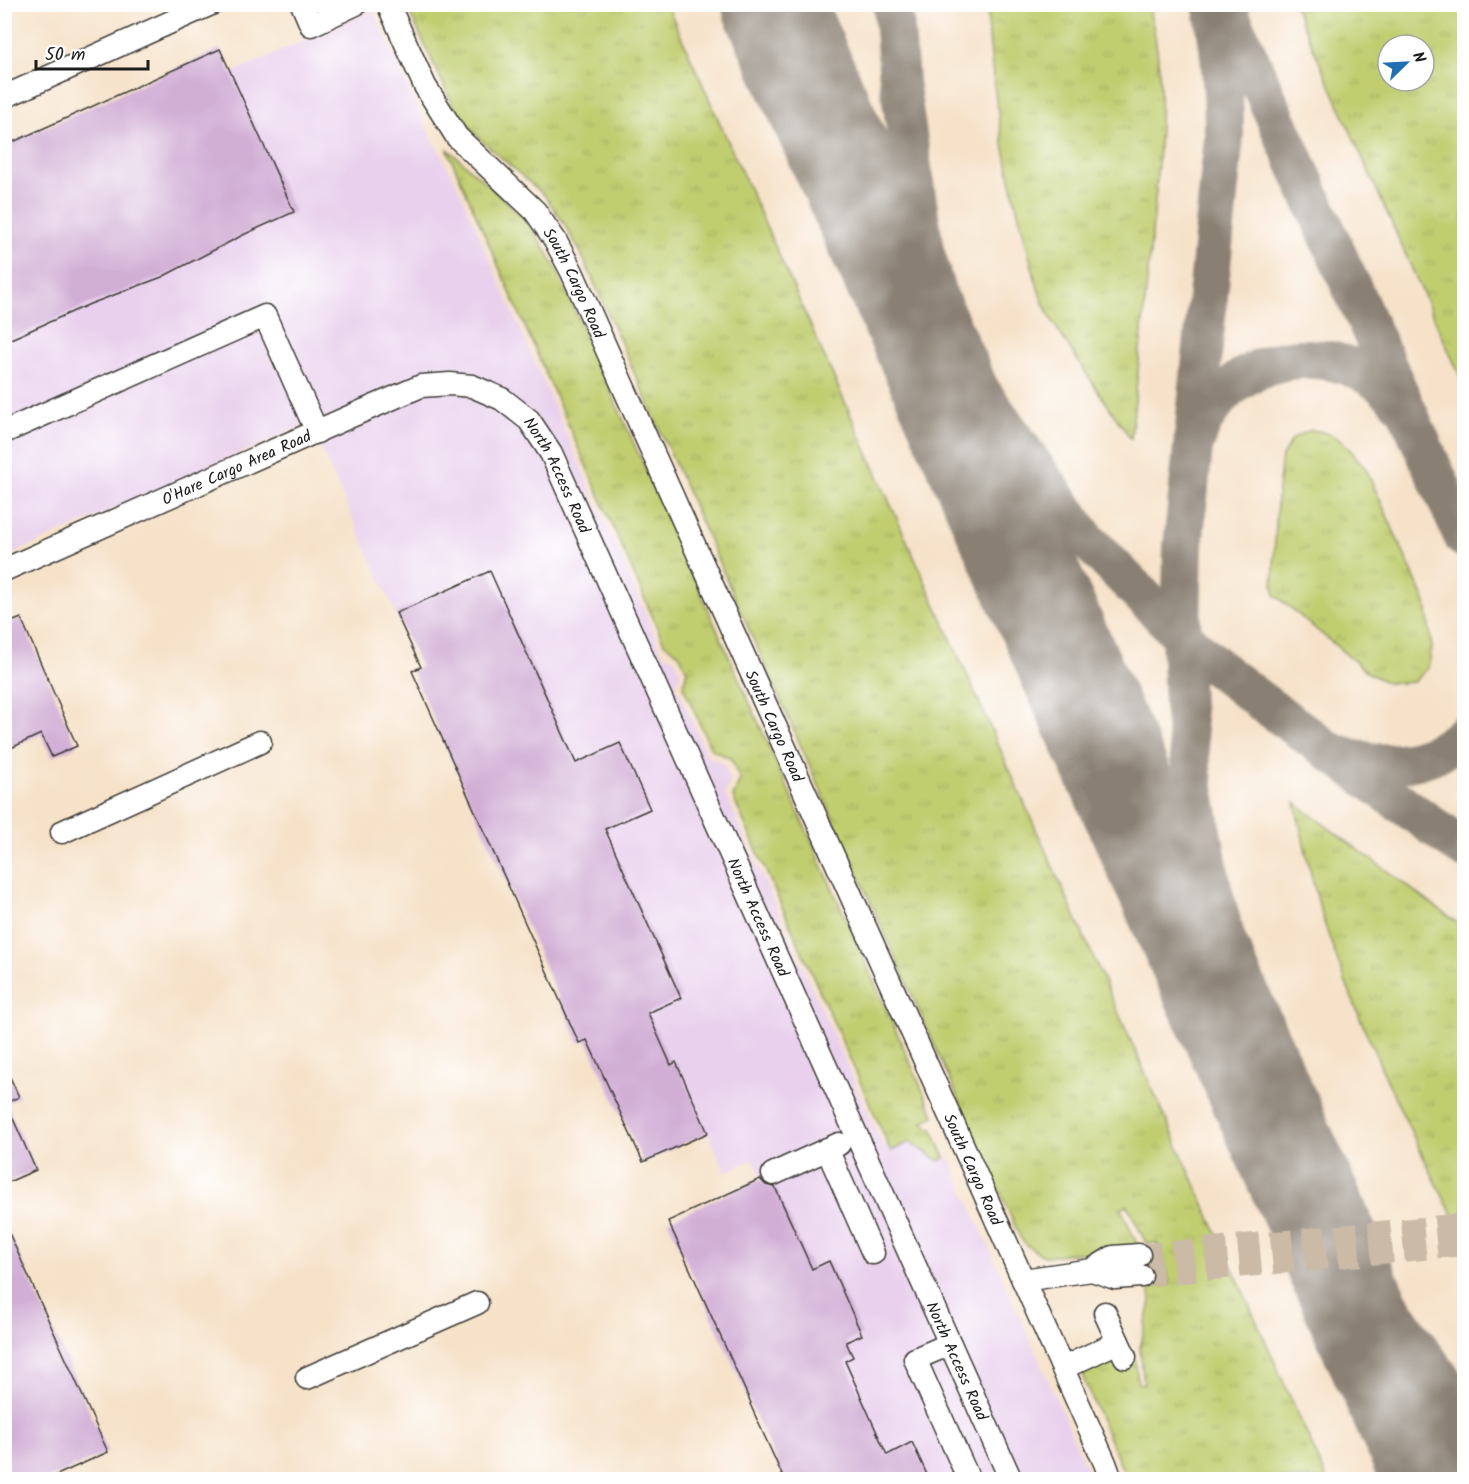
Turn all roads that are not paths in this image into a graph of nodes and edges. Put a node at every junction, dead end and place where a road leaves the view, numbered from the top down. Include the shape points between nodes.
1 (302, 4) edge
2 (356, 4) edge
3 (388, 4) edge
4 (202, 7) edge
5 (4, 98) edge
6 (472, 386) joint
7 (4, 432) edge
8 (317, 432) junction
9 (4, 570) edge
10 (260, 742) dead end
11 (62, 832) dead end
12 (857, 1136) junction
13 (827, 1149) junction
14 (773, 1174) dead end
15 (882, 1192) junction
16 (852, 1206) junction
17 (873, 1253) dead end
18 (1140, 1265) tunnel mouth
19 (1023, 1280) junction
20 (477, 1303) dead end
21 (1106, 1312) dead end
22 (950, 1344) junction
23 (1063, 1368) junction
24 (307, 1378) dead end
25 (969, 1479) edge
26 (1011, 1479) edge
27 (1111, 1479) edge

1 - 2 street via 311,25
3 - 19 street, South Cargo Road via 425,86 457,137 535,211 572,272
4 - 5 street
6 - 8 street, O'Hare Cargo Area Road via 421,386
6 - 12 street, North Access Road via 502,399 529,420 551,453
7 - 8 street via 265,316
8 - 9 street, O'Hare Cargo Area Road
10 - 11 street
12 - 13 street
12 - 15 street, North Access Road
13 - 14 street
13 - 16 street
15 - 16 street
15 - 22 street, North Access Road
16 - 17 street
18 - 19 street via 1115,1278 1092,1270
19 - 23 street, South Cargo Road
20 - 24 street
21 - 23 street via 1122,1349
22 - 25 street via 915,1359
22 - 26 street, North Access Road
23 - 27 street, South Cargo Road

